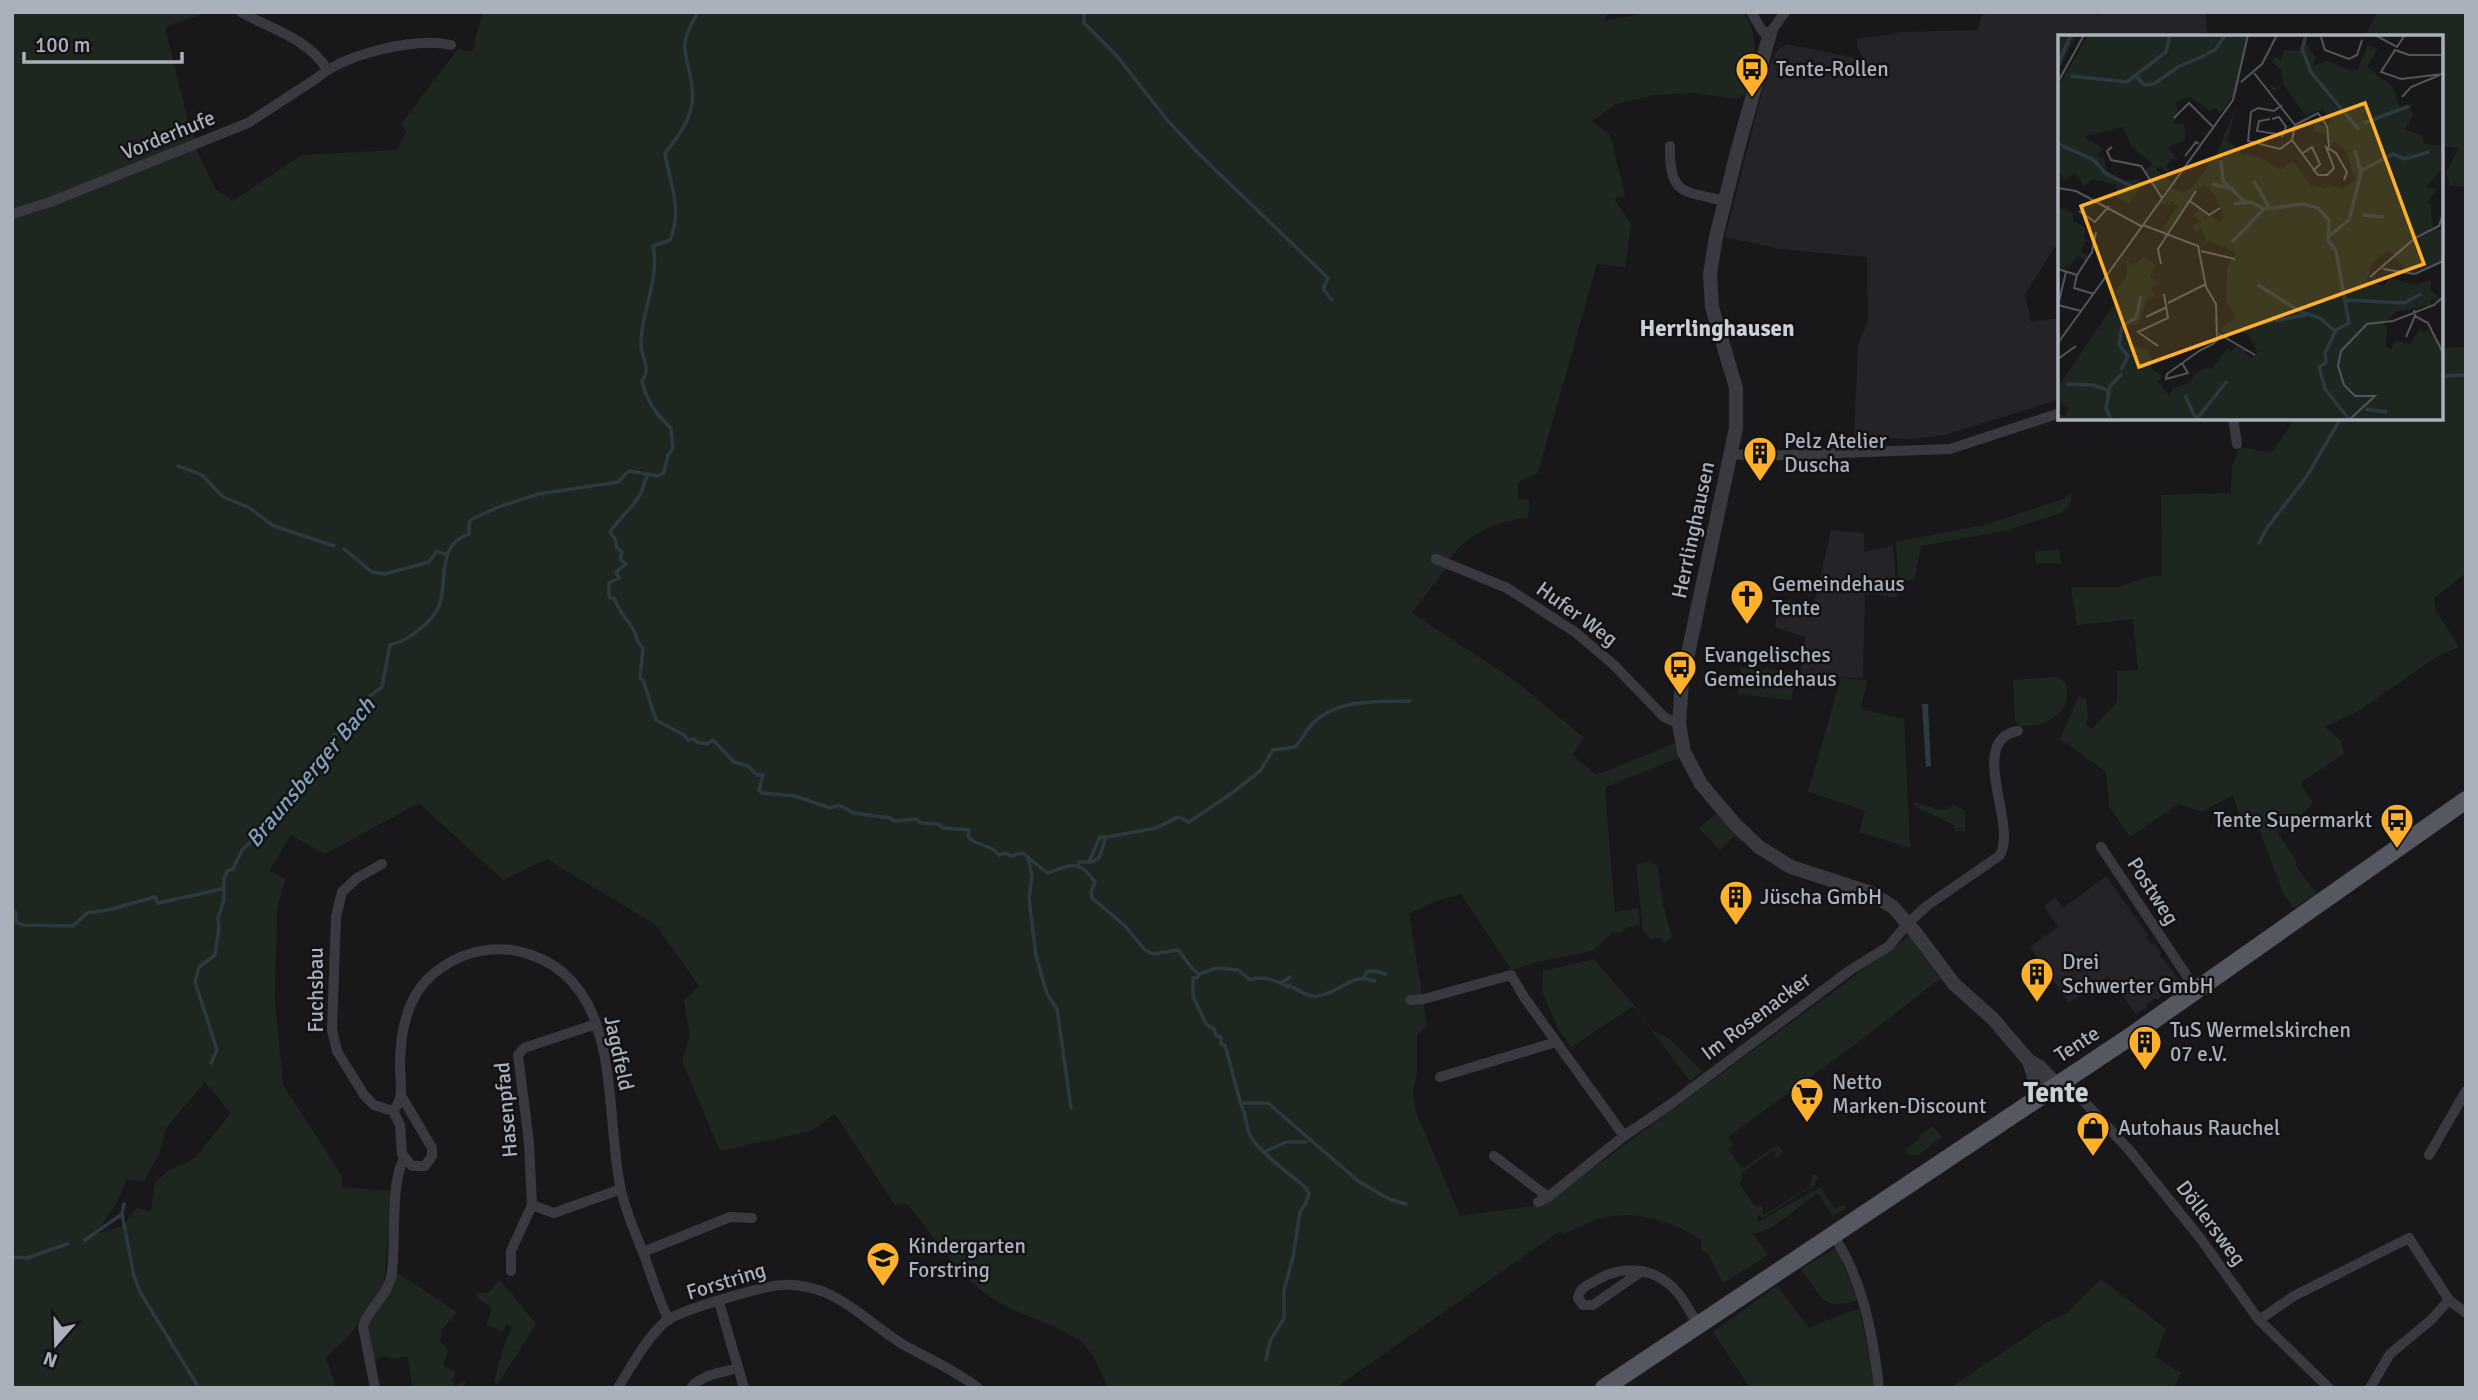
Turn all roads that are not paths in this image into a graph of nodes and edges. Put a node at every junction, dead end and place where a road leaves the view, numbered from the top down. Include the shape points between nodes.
1 (241, 12) edge
2 (1751, 12) edge
3 (1785, 12) edge
4 (1770, 33) junction
5 (451, 45) dead end
6 (327, 69) junction
7 (1670, 146) dead end
8 (1725, 201) junction
9 (12, 214) edge
10 (2058, 414) edge
11 (2233, 420) edge
12 (2237, 444) dead end
13 (1731, 454) junction
14 (1436, 559) dead end
15 (1679, 724) junction
16 (2018, 731) dead end
17 (2466, 800) edge
18 (2101, 847) dead end
19 (382, 864) dead end
20 (1912, 928) junction
21 (2197, 991) junction
22 (1411, 1000) dead end
23 (596, 1024) junction
24 (1556, 1042) junction
25 (1440, 1077) dead end
26 (2055, 1086) junction
27 (2466, 1091) edge
28 (402, 1097) junction
29 (393, 1111) junction
30 (1624, 1136) junction
31 (2428, 1155) dead end
32 (1494, 1156) dead end
33 (405, 1157) junction
34 (621, 1189) junction
35 (532, 1205) junction
36 (752, 1218) dead end
37 (1833, 1235) junction
38 (643, 1252) junction
39 (511, 1271) dead end
40 (1642, 1271) junction
41 (2449, 1300) junction
42 (719, 1302) junction
43 (2466, 1313) edge
44 (669, 1320) junction
45 (2259, 1320) junction
46 (1699, 1325) junction
47 (738, 1367) junction
48 (375, 1388) edge
49 (618, 1388) edge
50 (691, 1388) edge
51 (744, 1388) edge
52 (978, 1388) edge
53 (1604, 1388) edge
54 (1880, 1388) edge
55 (2329, 1388) edge
56 (2370, 1388) edge

1 - 6 street via 302,44
2 - 4 street via 1763,32
3 - 4 street, Herrlinghausen
4 - 8 street, Herrlinghausen
5 - 6 street, Vorderhufe via 439,42 387,49
6 - 9 street, Vorderhufe via 248,123
7 - 8 street via 1676,186
8 - 13 street, Herrlinghausen via 1710,289 1736,388
10 - 13 street via 1950,449
11 - 12 street
13 - 15 street, Herrlinghausen via 1682,682
14 - 15 street, Hufer Weg via 1507,588 1575,632 1664,717
15 - 20 street, Herrlinghausen via 1684,752 1701,784 1759,847 1804,872 1871,893 1893,907
16 - 20 street via 2007,734 1996,752 2004,850 1928,905
17 - 21 main road, Tente
18 - 21 street, Postweg
19 - 29 street, Fuchsbau via 342,892 332,1030 337,1051 364,1095 374,1105
20 - 26 street, Herrlinghausen via 1947,976 1993,1018 2029,1061 2035,1081
20 - 30 street, Im Rosenacker
21 - 26 main road, Tente
22 - 24 street via 1511,975
23 - 28 street, Jagdfeld via 577,987 537,958 507,949 463,955 432,975 409,1008 401,1047
23 - 34 street, Jagdfeld via 607,1073
23 - 35 street, Hasenpfad via 524,1048 518,1055
24 - 25 street
24 - 30 street
26 - 37 main road, Tente
26 - 45 street, Döllersweg via 2130,1151
27 - 31 street
28 - 29 street
28 - 33 street via 433,1151 421,1167 412,1166
29 - 33 street
30 - 32 street, Im Rosenacker via 1543,1199
33 - 48 street via 395,1206 391,1279 363,1326
34 - 35 street via 554,1213
34 - 38 street, Jagdfeld
35 - 39 street, Hasenpfad via 511,1251
36 - 38 street via 730,1217
37 - 46 main road, Tente
37 - 54 street via 1858,1283
38 - 44 street, Jagdfeld
40 - 40 street via 1608,1273 1582,1289 1578,1298 1583,1305 1593,1305
40 - 46 street via 1664,1279
41 - 43 street
41 - 45 street via 2409,1238 2294,1296
41 - 56 street via 2390,1353
42 - 44 street, Forstring
42 - 47 street
42 - 52 street, Forstring via 781,1284 822,1291
44 - 49 street, Forstring
45 - 55 street, Döllersweg
46 - 53 main road, Tente
47 - 50 street via 693,1383
47 - 51 street

